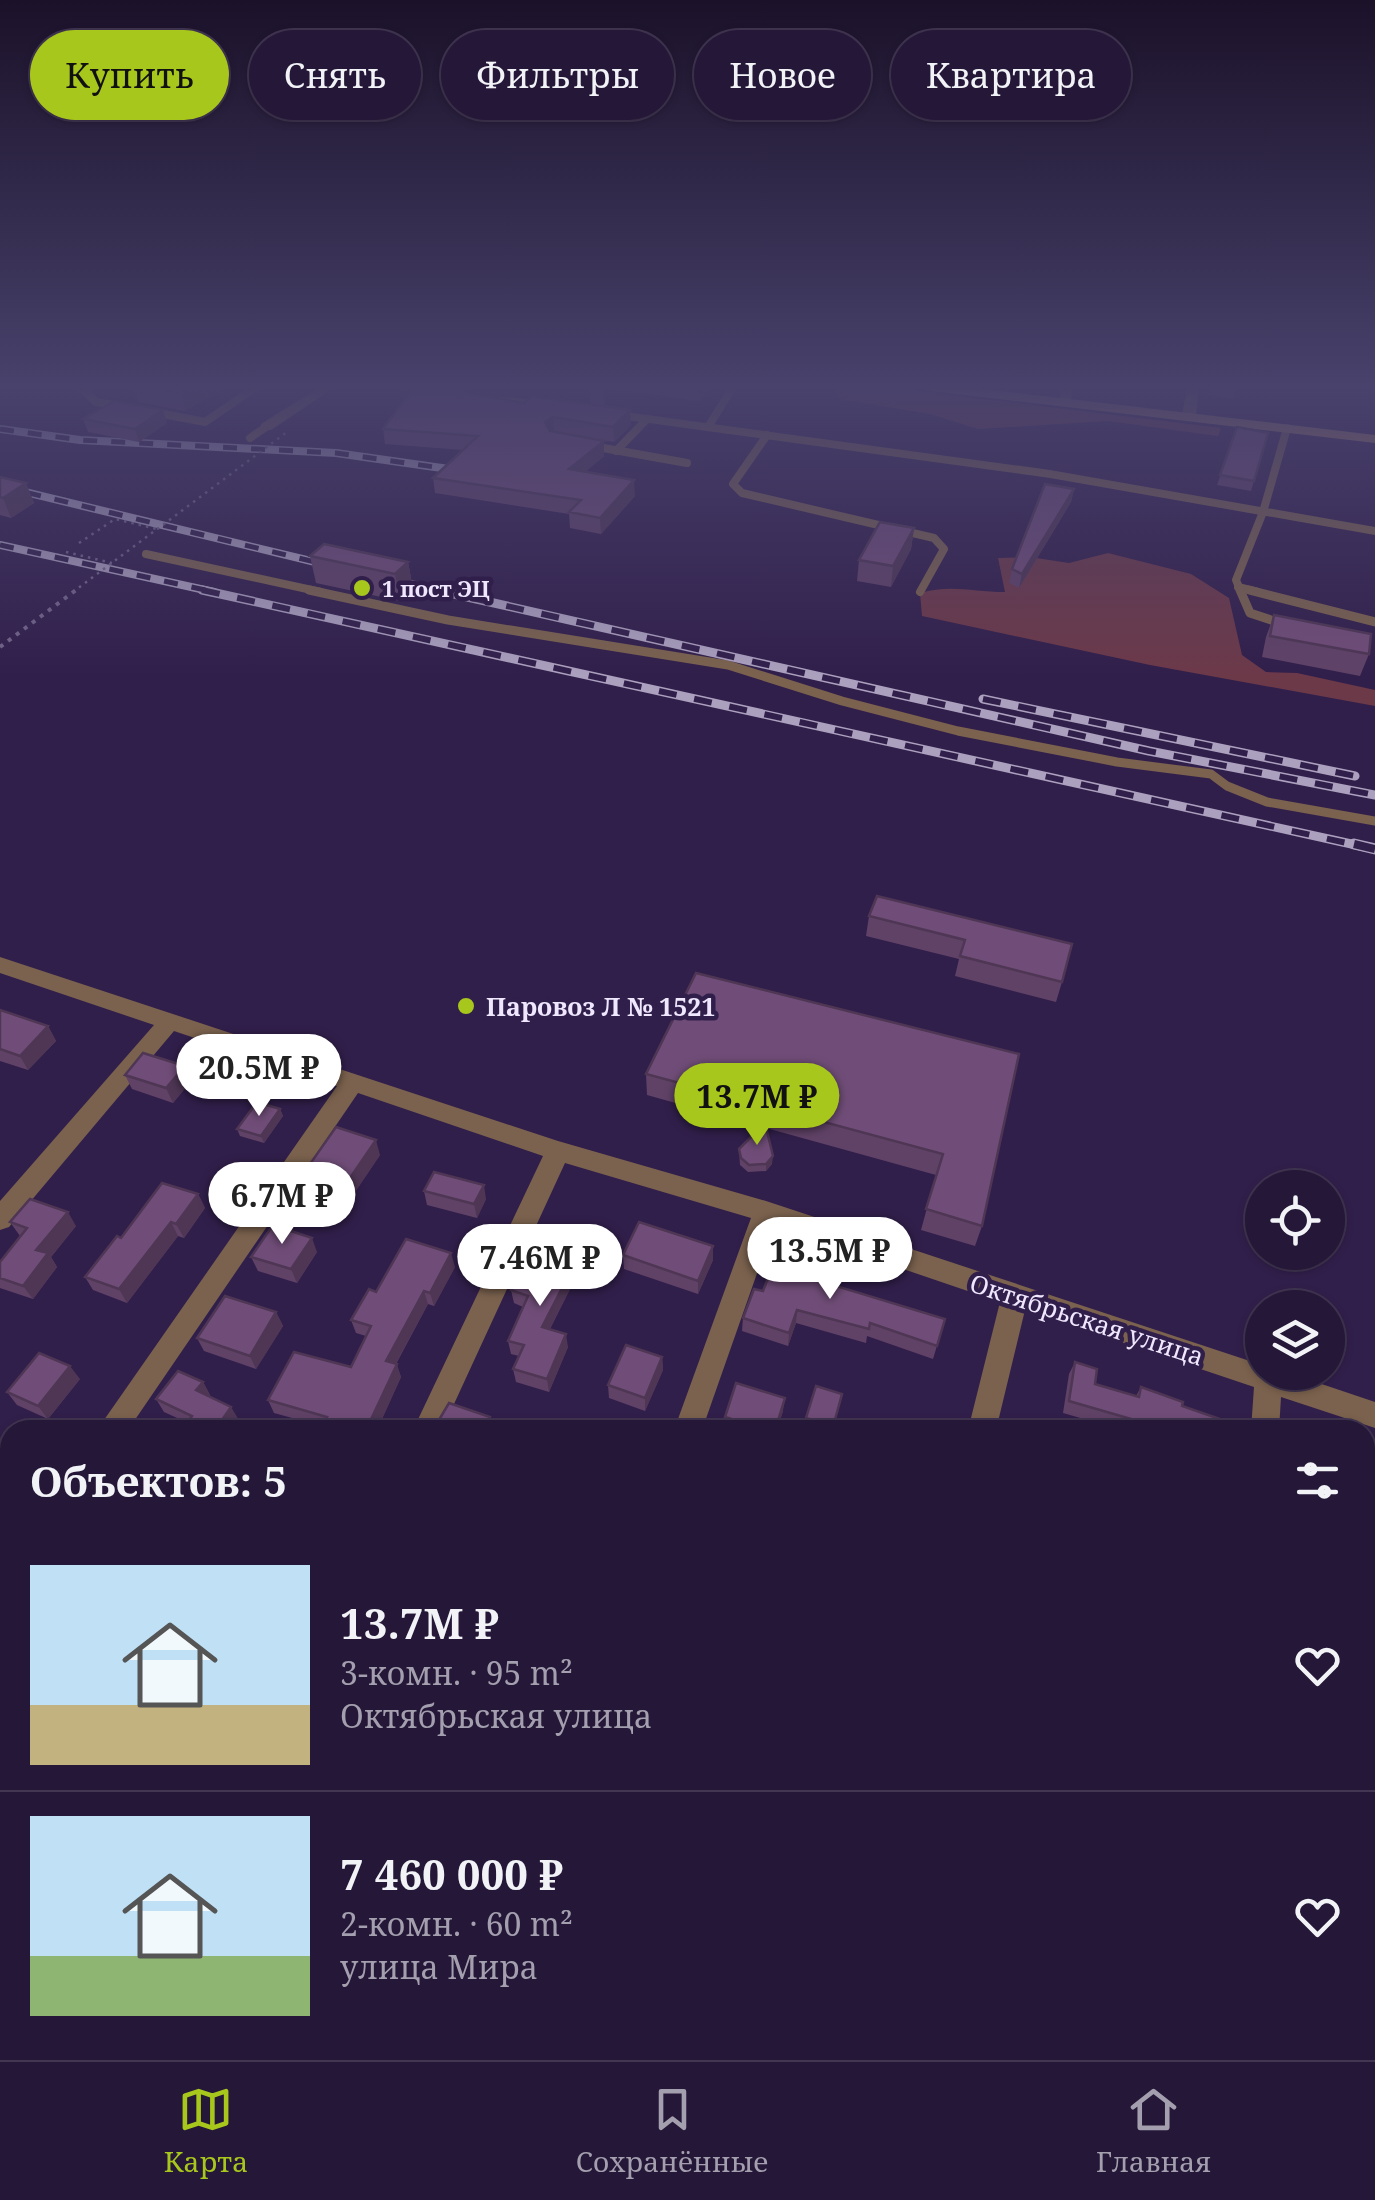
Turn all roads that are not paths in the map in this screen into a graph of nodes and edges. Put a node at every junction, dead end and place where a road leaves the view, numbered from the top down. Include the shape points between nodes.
1 (734, 483) edge
2 (1101, 483) edge
3 (1271, 483) edge
4 (1263, 512) junction
5 (1375, 531) edge
6 (146, 554) dead end
7 (1238, 587) junction
8 (920, 593) dead end
9 (1375, 622) edge
10 (1299, 627) edge
11 (1375, 821) edge
12 (0, 966) edge
13 (168, 1024) junction
14 (352, 1083) junction
15 (558, 1151) junction
16 (766, 1212) junction
17 (0, 1219) edge
18 (1015, 1295) junction
19 (1245, 1371) edge
20 (1267, 1390) edge
21 (1301, 1390) edge
22 (1375, 1415) edge
23 (118, 1420) edge
24 (432, 1420) edge
25 (692, 1420) edge
26 (984, 1420) edge
27 (1266, 1420) edge

1 - 8 lane via 742,493 934,538 944,549
2 - 4 street
3 - 4 lane
4 - 5 street
4 - 7 lane
6 - 11 lane via 448,620 728,665 958,731 1211,774 1259,799
7 - 9 lane
7 - 10 lane via 1250,613
12 - 13 street, Октябрьская улица
13 - 14 street, Октябрьская улица
13 - 17 street
14 - 15 street, Октябрьская улица
14 - 23 street
15 - 16 street, Октябрьская улица
15 - 24 street
16 - 18 street, Октябрьская улица
16 - 25 street
18 - 19 street, Октябрьская улица
18 - 26 street
20 - 27 street
21 - 22 street, Октябрьская улица

